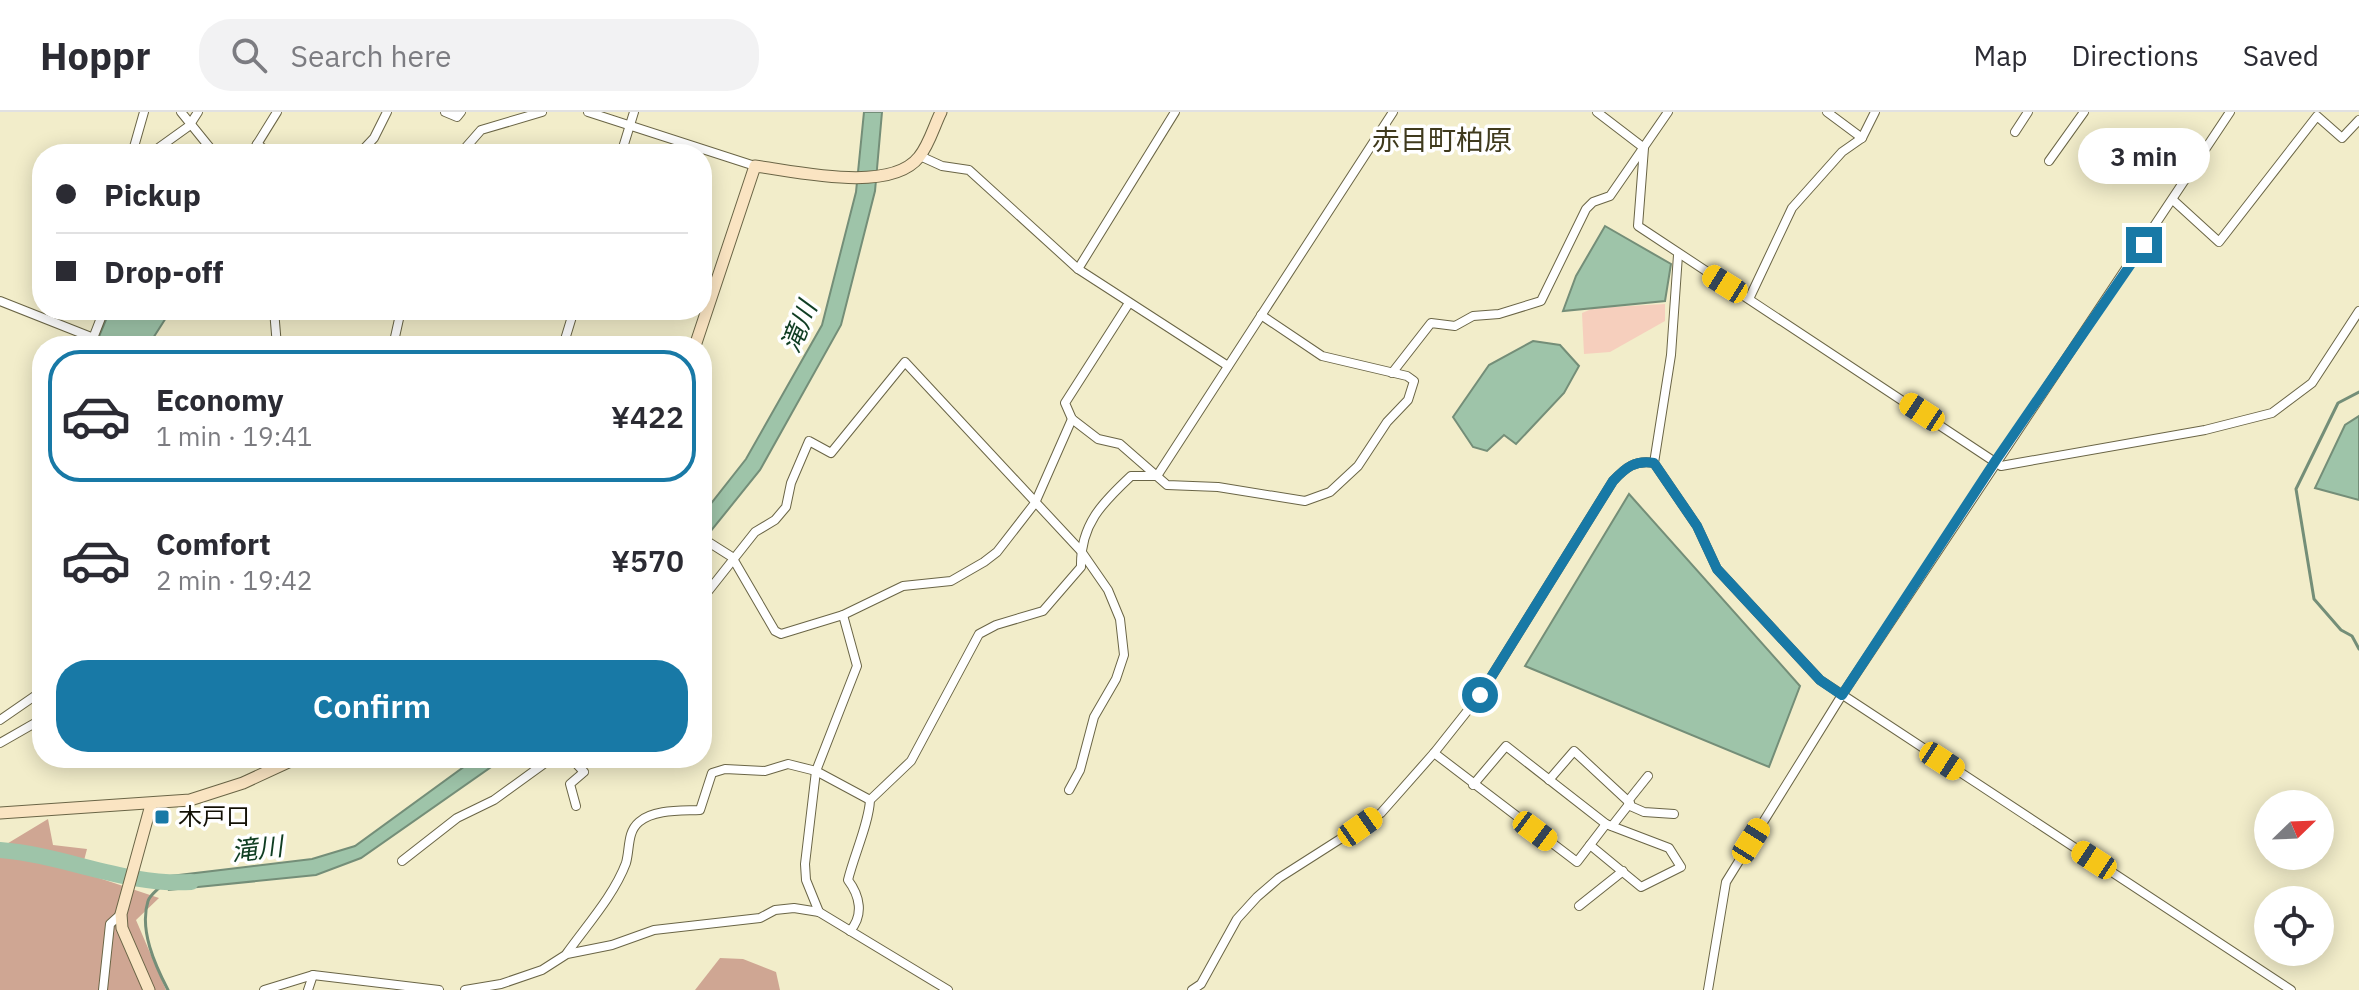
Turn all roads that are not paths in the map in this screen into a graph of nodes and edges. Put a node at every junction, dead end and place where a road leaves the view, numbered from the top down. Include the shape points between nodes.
1 (144, 112) edge
2 (181, 112) edge
3 (198, 112) edge
4 (277, 112) edge
5 (387, 112) edge
6 (445, 112) edge
7 (461, 112) edge
8 (542, 112) edge
9 (588, 112) edge
10 (634, 112) edge
11 (941, 112) edge
12 (1175, 112) edge
13 (1393, 112) edge
14 (1597, 112) edge
15 (1668, 112) edge
16 (1827, 112) edge
17 (1875, 112) edge
18 (2028, 112) edge
19 (2084, 112) edge
20 (2230, 112) edge
21 (2359, 120) edge
22 (190, 124) junction
23 (630, 124) junction
24 (2015, 132) dead end
25 (1862, 138) junction
26 (135, 144) edge
27 (163, 144) edge
28 (207, 144) edge
29 (257, 144) edge
30 (366, 144) edge
31 (469, 144) edge
32 (624, 144) edge
33 (690, 144) edge
34 (1644, 148) junction
35 (712, 152) edge
36 (920, 156) junction
37 (2049, 161) dead end
38 (755, 166) junction
39 (2173, 200) junction
40 (1678, 255) junction
41 (1078, 269) junction
42 (712, 295) edge
43 (1749, 299) junction
44 (0, 301) edge
45 (1129, 303) junction
46 (2359, 311) edge
47 (32, 315) edge
48 (1261, 315) junction
49 (43, 320) edge
50 (80, 336) edge
51 (1228, 366) junction
52 (1392, 373) junction
53 (1072, 419) junction
54 (1996, 460) junction
55 (1654, 463) junction
56 (1157, 476) junction
57 (1035, 503) junction
58 (712, 545) edge
59 (1081, 551) junction
60 (732, 557) junction
61 (712, 585) edge
62 (843, 615) junction
63 (1842, 695) junction
64 (32, 698) edge
65 (0, 720) edge
66 (32, 725) edge
67 (0, 743) edge
68 (1434, 753) junction
69 (275, 768) edge
70 (538, 768) edge
71 (580, 768) edge
72 (816, 771) junction
73 (1648, 776) dead end
74 (1549, 780) junction
75 (1473, 785) junction
76 (1069, 790) dead end
77 (870, 800) junction
78 (1628, 803) junction
79 (151, 805) junction
80 (576, 806) dead end
81 (0, 813) edge
82 (1674, 814) dead end
83 (1609, 825) junction
84 (1590, 845) junction
85 (402, 861) dead end
86 (1623, 871) junction
87 (1579, 906) dead end
88 (819, 912) junction
89 (121, 914) junction
90 (850, 931) junction
91 (567, 954) junction
92 (313, 975) junction
93 (103, 990) edge
94 (149, 990) edge
95 (264, 990) edge
96 (308, 990) edge
97 (439, 990) edge
98 (465, 990) edge
99 (948, 990) edge
100 (1192, 990) edge
101 (1708, 990) edge
102 (2291, 990) edge

1 - 26 street
2 - 22 street
3 - 22 street
4 - 29 street
5 - 30 street
6 - 7 street via 457,117
8 - 31 street via 481,130
9 - 23 street
10 - 23 street
11 - 36 main road
12 - 41 street
13 - 48 street
14 - 34 street
15 - 34 street
16 - 25 street
17 - 25 street
18 - 24 street
19 - 37 street
20 - 39 street
21 - 39 street via 2342,138 2317,116 2219,242
22 - 27 street
22 - 28 street
23 - 32 street
23 - 33 street
25 - 43 street via 1842,152 1792,208
34 - 40 street via 1638,226
34 - 52 street via 1610,196 1586,209 1541,301 1473,316 1455,326 1431,323
35 - 38 street
36 - 38 main road via 895,171 851,179
36 - 41 street via 969,170
38 - 42 main road
39 - 54 street
40 - 43 street
40 - 55 street via 1671,355
41 - 45 street
43 - 54 street
44 - 47 street
45 - 51 street
45 - 53 street via 1065,403
46 - 54 street via 2312,383 2272,413 2001,466
48 - 51 street
48 - 52 street via 1322,356
49 - 50 street
51 - 56 street
52 - 56 street via 1414,381 1414,391 1358,466 1330,492 1305,501 1167,485
53 - 56 street via 1098,439 1120,444
53 - 57 street
54 - 63 street
55 - 63 street via 1697,526 1717,569 1820,680
55 - 68 street via 1640,461 1613,481 1480,695
56 - 59 street via 1131,476 1102,503 1090,520
57 - 59 street
57 - 60 street via 905,362 831,453 809,441 786,507
57 - 62 street via 984,562 951,581 903,586
58 - 60 street
59 - 76 street via 1108,590 1120,619 1124,655 1094,717
59 - 77 street via 1081,567 1043,611 979,634 911,761
60 - 61 street
60 - 62 street via 775,631 781,634
62 - 72 street via 857,666
63 - 101 street via 1723,888
63 - 102 street
64 - 65 street
66 - 67 street
68 - 75 street
68 - 100 street via 1381,813 1257,897
69 - 79 main road via 190,800
70 - 85 street via 494,800 457,818
71 - 80 street via 584,772 570,784
72 - 77 street
72 - 88 street via 805,864
72 - 91 street via 788,764 765,771 725,769 712,773 700,810 643,819 635,826 617,880
73 - 78 street
74 - 75 street via 1506,746
74 - 78 street via 1574,751
74 - 83 street
75 - 84 street via 1577,862
77 - 90 street via 870,817 857,841 848,880 859,895 858,922
78 - 82 street via 1644,812
78 - 83 street
79 - 81 main road
79 - 89 main road
83 - 84 street
83 - 86 street via 1669,848 1681,867 1641,887
84 - 86 street
86 - 87 street
88 - 90 street
88 - 91 street via 775,910 760,918 654,930
89 - 93 street via 110,924
89 - 94 main road
90 - 99 street
91 - 98 street via 542,970
92 - 95 street
92 - 96 street
92 - 97 street

